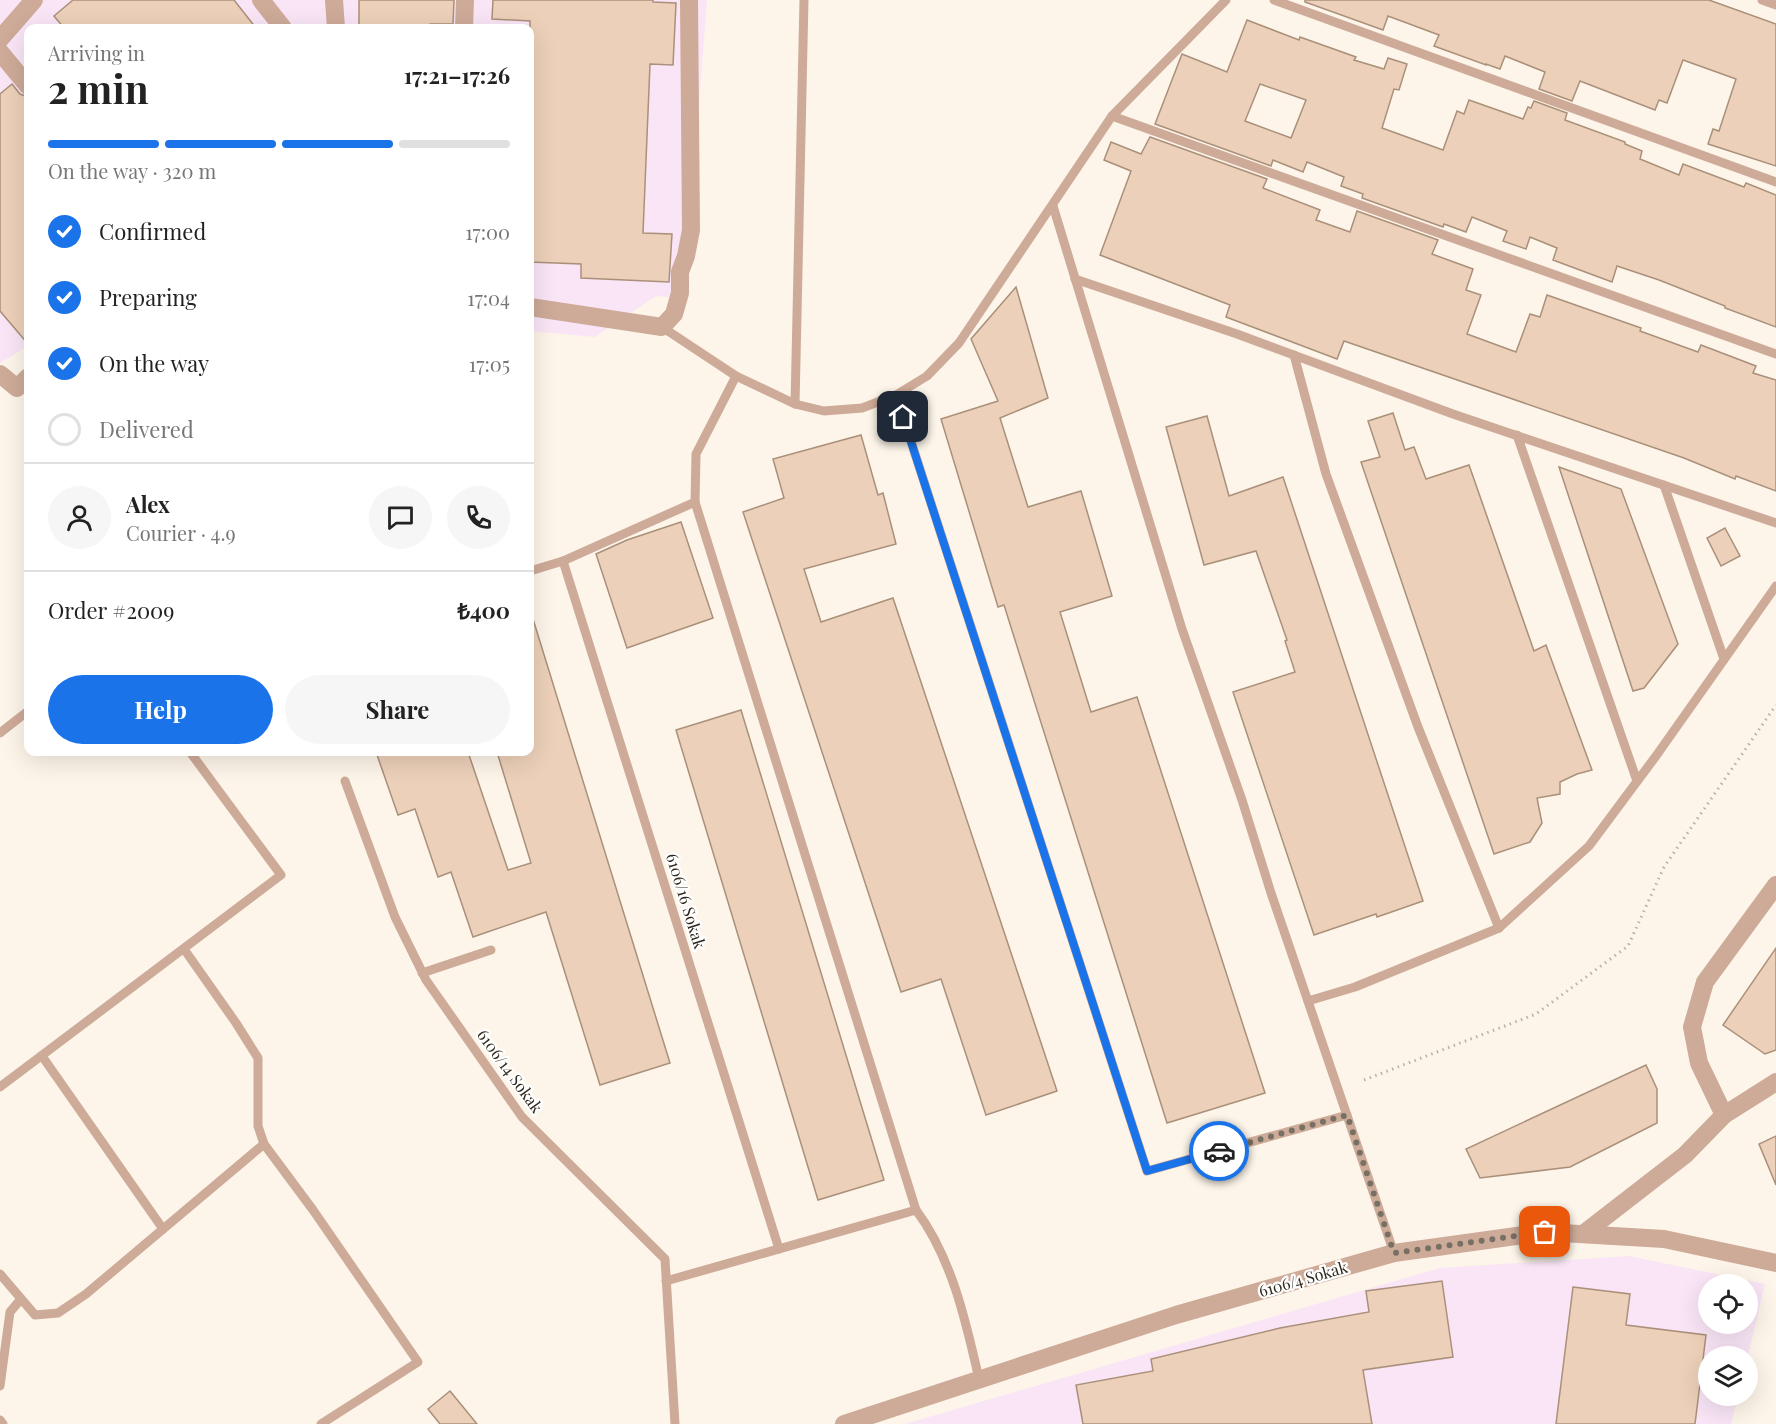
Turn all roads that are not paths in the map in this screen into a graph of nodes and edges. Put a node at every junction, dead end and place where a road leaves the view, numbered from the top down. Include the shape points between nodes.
1 (34, 0) edge
2 (261, 0) edge
3 (334, 0) edge
4 (465, 0) edge
5 (689, 0) edge
6 (804, 0) edge
7 (1226, 0) edge
8 (1274, 0) edge
9 (1762, 0) edge
10 (1776, 5) edge
11 (280, 24) edge
12 (336, 24) edge
13 (464, 24) edge
14 (0, 39) edge
15 (0, 52) edge
16 (24, 81) edge
17 (1112, 116) junction
18 (1776, 182) edge
19 (1053, 206) junction
20 (1075, 279) junction
21 (534, 308) edge
22 (662, 327) junction
23 (1776, 354) edge
24 (1294, 355) junction
25 (0, 374) edge
26 (736, 376) junction
27 (24, 381) edge
28 (896, 395) junction
29 (795, 404) junction
30 (1517, 435) junction
31 (1664, 485) junction
32 (695, 502) junction
33 (1776, 523) edge
34 (563, 561) junction
35 (534, 570) edge
36 (1776, 586) edge
37 (1724, 659) junction
38 (24, 714) edge
39 (0, 733) edge
40 (193, 756) edge
41 (345, 781) dead end
42 (1637, 781) junction
43 (1776, 885) edge
44 (1499, 928) junction
45 (184, 949) junction
46 (491, 950) dead end
47 (422, 973) junction
48 (1308, 1001) junction
49 (42, 1056) junction
50 (1776, 1082) edge
51 (0, 1087) edge
52 (1347, 1115) junction
53 (1724, 1115) junction
54 (264, 1144) junction
55 (916, 1210) junction
56 (163, 1229) junction
57 (1583, 1234) junction
58 (779, 1249) junction
59 (1394, 1253) junction
60 (1776, 1263) edge
61 (0, 1274) edge
62 (666, 1281) junction
63 (21, 1299) junction
64 (979, 1379) junction
65 (0, 1386) edge
66 (321, 1424) edge
67 (675, 1424) edge
68 (844, 1424) edge

1 - 14 street
2 - 11 street
3 - 12 street
4 - 13 street
5 - 22 street via 691,230 674,314
6 - 29 lane
7 - 17 lane
8 - 18 lane
9 - 10 lane
15 - 16 street
17 - 19 lane
17 - 23 lane
19 - 20 lane
19 - 28 lane via 959,343 927,376
20 - 24 lane
20 - 48 lane via 1182,629
21 - 22 street
22 - 26 lane
24 - 30 lane
24 - 44 lane via 1326,474 1418,727
25 - 27 street via 17,388
26 - 29 lane
26 - 32 lane via 696,454
28 - 29 lane via 862,408 824,411
28 - 52 lane via 1147,1171
30 - 31 lane
30 - 42 lane
31 - 33 lane
31 - 37 lane
32 - 34 lane
32 - 55 lane
34 - 35 lane
34 - 58 lane, 6106/16 Sokak
36 - 37 lane
37 - 42 lane
38 - 39 lane
40 - 45 lane via 281,875
41 - 47 lane, 6106/14 Sokak via 395,917
42 - 44 lane via 1589,846
43 - 53 street via 1705,982 1692,1027 1699,1063
44 - 48 lane via 1355,987
45 - 49 lane
45 - 54 lane via 258,1058 258,1126
46 - 47 lane
47 - 62 lane, 6106/14 Sokak via 522,1117 665,1259
48 - 52 lane
49 - 51 lane
49 - 56 lane
50 - 53 street
52 - 59 lane
53 - 57 street via 1685,1155
54 - 56 lane
54 - 66 lane via 418,1362
55 - 58 lane
55 - 64 lane via 944,1260 965,1320
56 - 63 lane via 58,1313 35,1315
57 - 59 street, 6106/4 Sokak via 1545,1232
57 - 60 street, 6106/4 Sokak via 1664,1239
58 - 62 lane
59 - 64 street, 6106/4 Sokak via 1176,1315
61 - 63 lane
62 - 67 lane, 6106/14 Sokak
63 - 65 lane via 10,1312
64 - 68 street, 6106/4 Sokak

